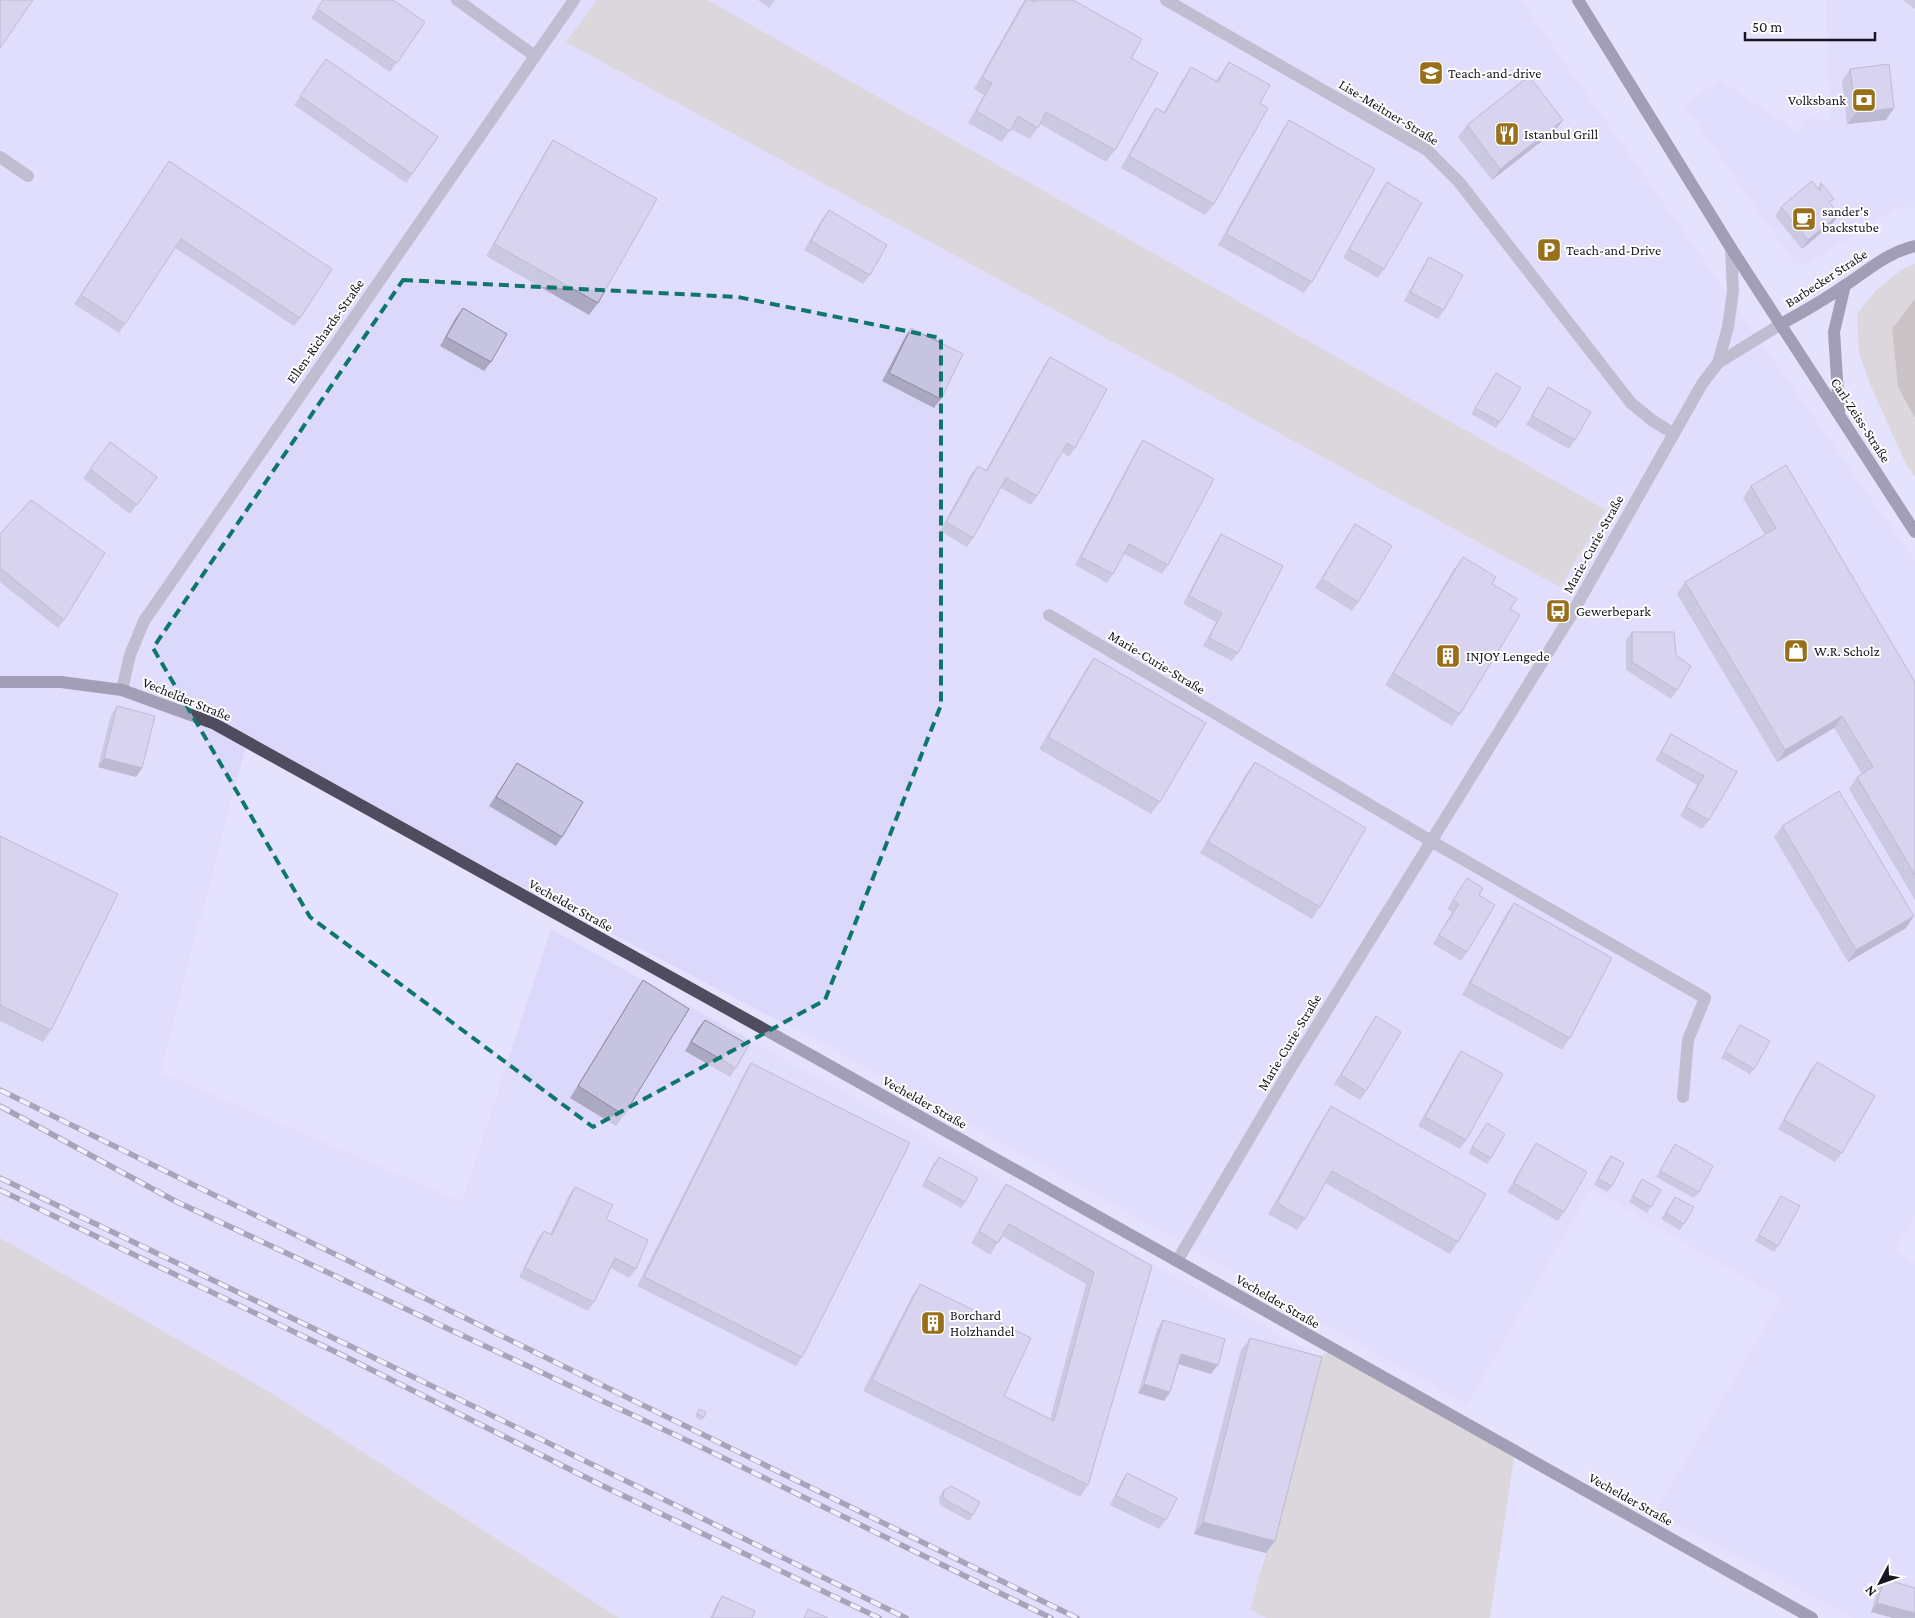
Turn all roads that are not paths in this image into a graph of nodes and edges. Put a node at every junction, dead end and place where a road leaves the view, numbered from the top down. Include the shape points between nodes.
1 (457, 0) edge
2 (574, 0) edge
3 (1166, 0) edge
4 (1578, 0) edge
5 (534, 56) junction
6 (0, 157) edge
7 (28, 176) dead end
8 (1915, 246) edge
9 (1731, 248) junction
10 (1845, 285) junction
11 (1781, 324) junction
12 (1718, 363) junction
13 (1840, 414) junction
14 (1673, 433) junction
15 (1915, 532) edge
16 (1049, 615) dead end
17 (0, 682) edge
18 (122, 690) junction
19 (1431, 841) junction
20 (1683, 1098) dead end
21 (1177, 1261) junction
22 (1812, 1618) edge

1 - 5 street
2 - 5 street, Ellen-Richards-Straße
3 - 14 street, Lise-Meitner-Straße via 1427,150 1459,182 1630,403
4 - 9 main road, Carl-Zeiss-Straße
5 - 18 street, Ellen-Richards-Straße via 144,621 130,655
6 - 7 street
8 - 10 main road, Barbecker Straße via 1891,254
9 - 11 main road, Carl-Zeiss-Straße
9 - 12 street, Marie-Curie-Straße via 1733,291 1728,328
10 - 11 main road, Barbecker Straße
10 - 13 main road via 1834,332
11 - 12 street, Marie-Curie-Straße
11 - 13 main road, Carl-Zeiss-Straße
12 - 14 street, Marie-Curie-Straße
13 - 15 main road, Carl-Zeiss-Straße
14 - 19 street, Marie-Curie-Straße via 1570,617
16 - 19 street, Marie-Curie-Straße
17 - 18 main road, Vechelder Straße via 61,682
18 - 21 main road, Vechelder Straße via 213,723
19 - 20 street, Marie-Curie-Straße via 1705,998 1688,1040
19 - 21 street, Marie-Curie-Straße
21 - 22 main road, Vechelder Straße

